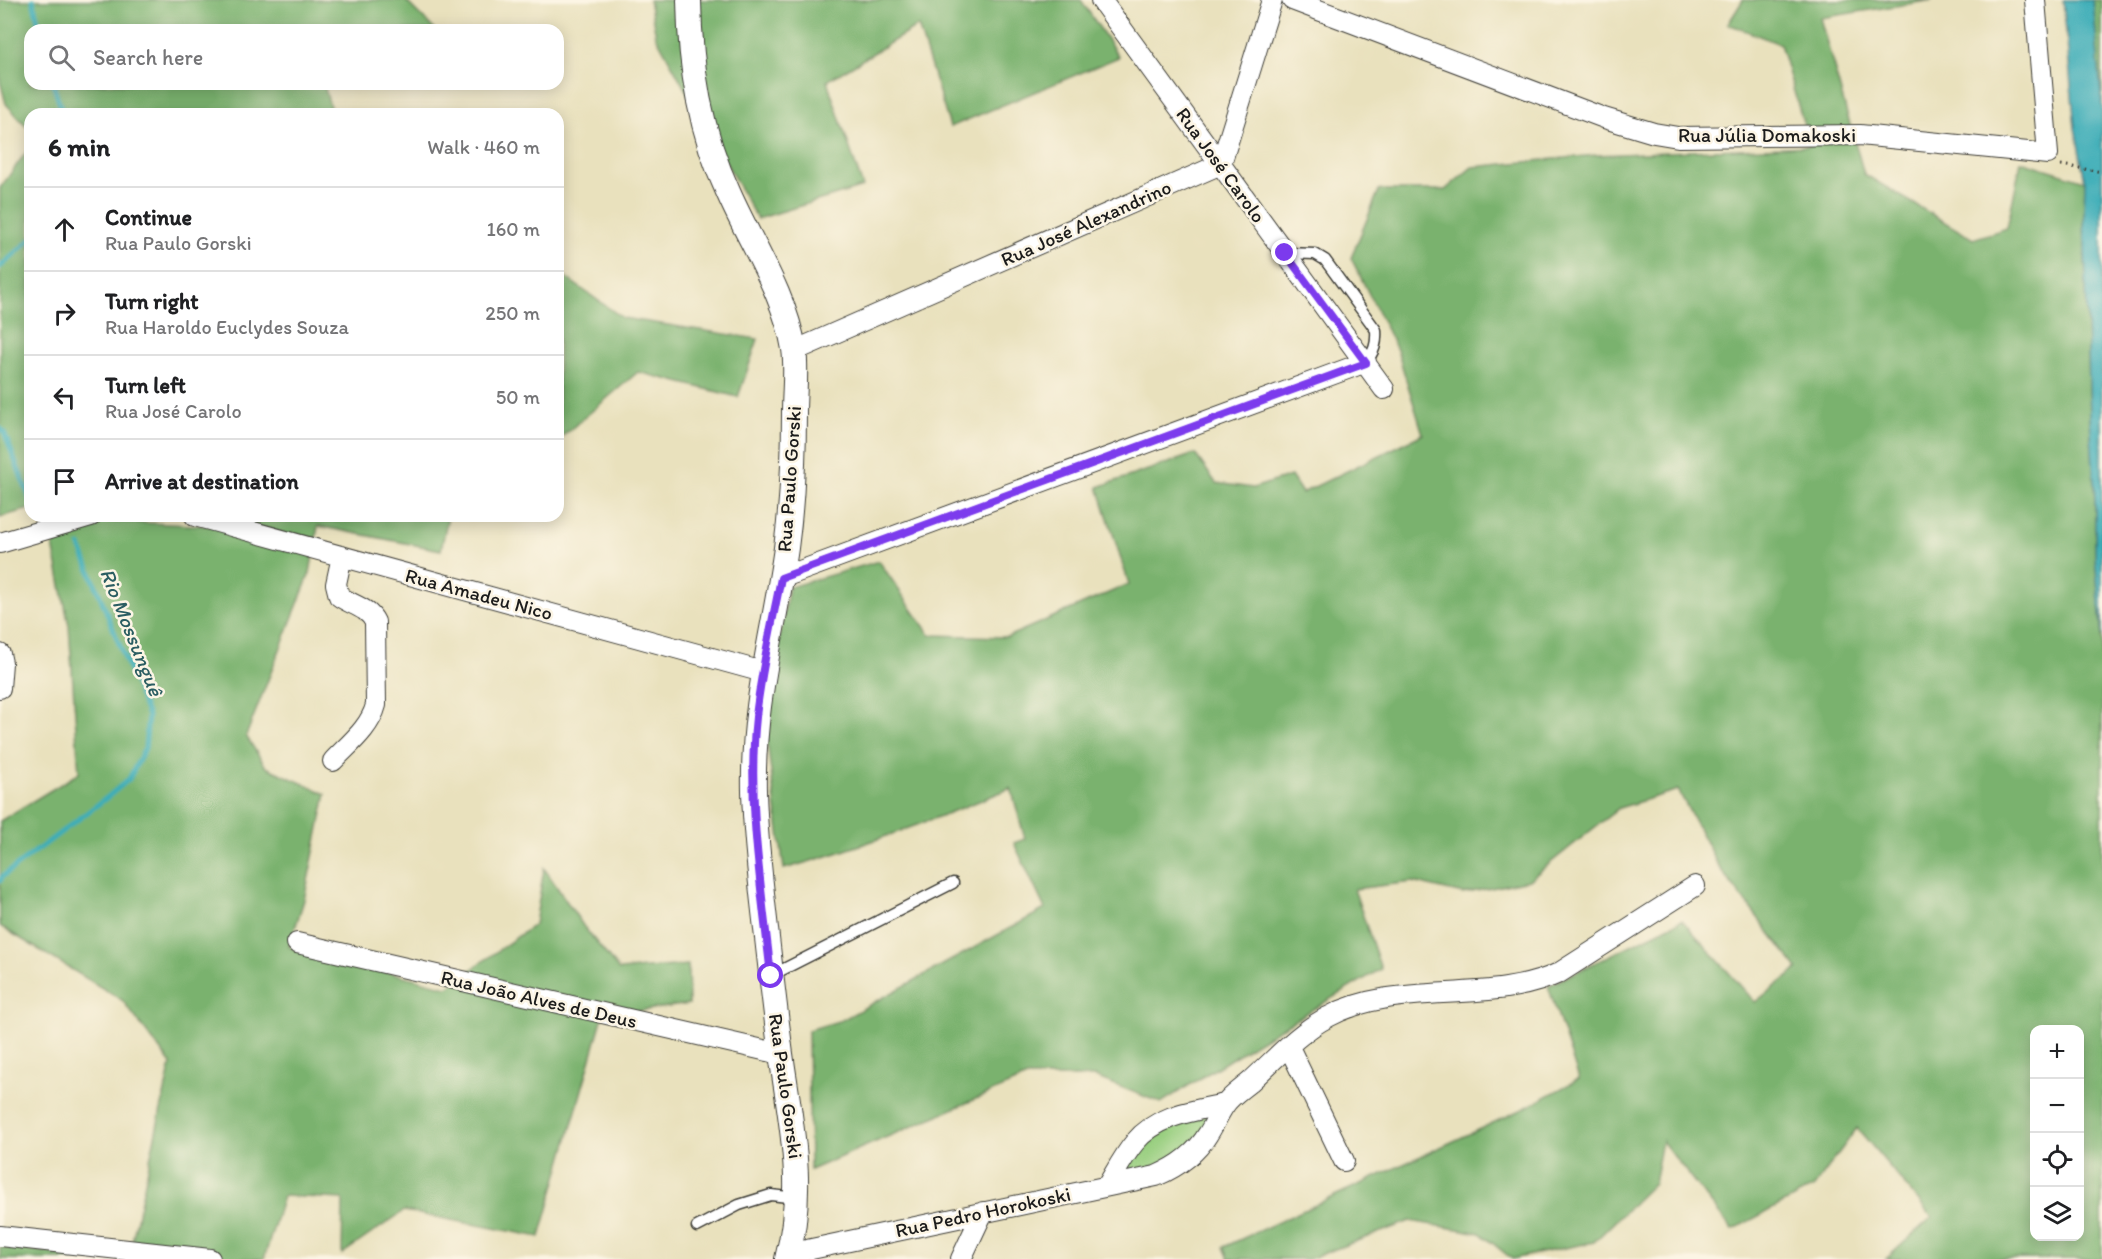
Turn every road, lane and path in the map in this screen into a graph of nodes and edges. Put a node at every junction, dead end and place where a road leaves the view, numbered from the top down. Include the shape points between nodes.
1 (689, 0) edge
2 (1101, 0) edge
3 (1272, 0) edge
4 (1292, 0) edge
5 (2035, 0) edge
6 (2055, 160) junction
7 (1221, 164) junction
8 (2102, 172) edge
9 (1285, 253) junction
10 (794, 351) junction
11 (1366, 363) junction
12 (1384, 388) dead end
13 (68, 522) edge
14 (217, 522) edge
15 (4, 539) edge
16 (342, 556) junction
17 (781, 578) junction
18 (0, 654) edge
19 (763, 672) junction
20 (0, 688) edge
21 (333, 760) dead end
22 (953, 883) dead end
23 (1695, 886) dead end
24 (297, 944) dead end
25 (771, 976) junction
26 (1289, 1047) junction
27 (781, 1054) junction
28 (1225, 1104) junction
29 (1344, 1161) dead end
30 (1107, 1186) junction
31 (796, 1198) junction
32 (983, 1212) junction
33 (697, 1227) dead end
34 (0, 1236) edge
35 (788, 1257) edge
36 (210, 1259) edge
37 (961, 1259) edge

1 - 10 street, Rua Paulo Gorski via 692,65 707,138 777,297
2 - 7 street, Rua José Carolo
3 - 7 street
4 - 6 street, Rua Júlia Domakoski via 1604,118 1654,133 1696,138 1860,135
5 - 6 street
6 - 8 path
7 - 9 street, Rua José Carolo
7 - 10 street, Rua José Alexandrino
9 - 11 street, Rua José Carolo
9 - 11 lane via 1315,254 1325,260 1376,330 1374,353
10 - 17 street, Rua Paulo Gorski via 794,441
11 - 12 street, Rua José Carolo
11 - 17 street
13 - 15 street
14 - 16 street, Rua Amadeu Nico
16 - 19 street, Rua Amadeu Nico
16 - 21 street via 336,584 339,596 366,611 375,622 376,705 367,725
17 - 19 street, Rua Paulo Gorski
18 - 20 street
19 - 25 street, Rua Paulo Gorski via 756,717 754,793
22 - 25 lane
23 - 26 street, Rua Pedro Horokoski via 1542,981 1401,997 1347,1008 1327,1017
24 - 27 street, Rua João Alves de Deus
25 - 27 street, Rua Paulo Gorski
26 - 28 street, Rua Pedro Horokoski
26 - 29 street
27 - 31 street, Rua Paulo Gorski via 797,1163
28 - 30 street, Rua Pedro Horokoski via 1180,1114 1148,1130 1131,1148
28 - 30 street, Rua Pedro Horokoski via 1207,1136 1185,1160 1156,1176
30 - 32 street, Rua Pedro Horokoski
31 - 33 lane via 760,1198
31 - 35 street, Rua Paulo Gorski
32 - 35 street, Rua Pedro Horokoski
32 - 37 street
34 - 36 street

